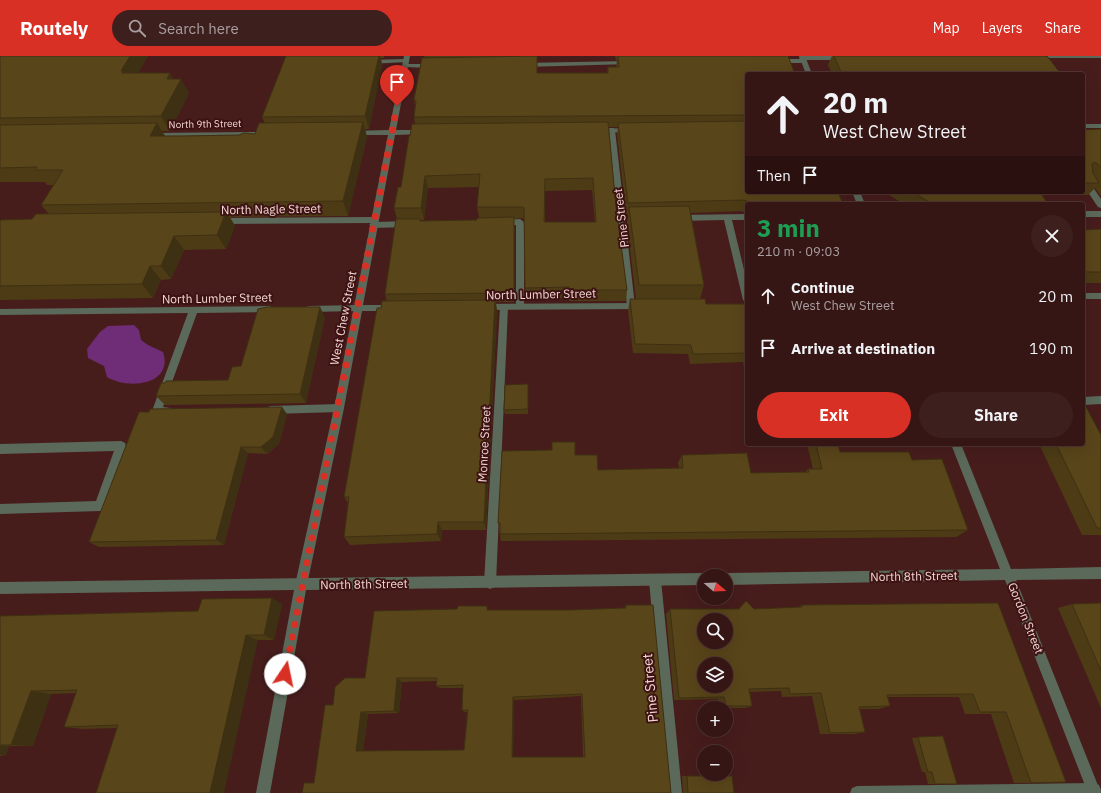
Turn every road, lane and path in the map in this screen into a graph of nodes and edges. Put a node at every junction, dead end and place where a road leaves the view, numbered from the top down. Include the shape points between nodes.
1 (599, 56) edge
2 (1049, 56) edge
3 (1101, 56) edge
4 (803, 58) edge
5 (853, 58) edge
6 (406, 61) edge
7 (772, 61) edge
8 (359, 62) edge
9 (639, 63) edge
10 (600, 64) junction
11 (444, 65) edge
12 (512, 65) edge
13 (808, 72) edge
14 (1085, 126) edge
15 (1101, 126) edge
16 (611, 130) junction
17 (641, 130) edge
18 (587, 131) edge
19 (431, 132) edge
20 (344, 133) edge
21 (392, 133) junction
22 (264, 134) edge
23 (144, 135) edge
24 (1085, 182) edge
25 (1101, 205) edge
26 (1085, 214) edge
27 (1101, 214) edge
28 (745, 217) edge
29 (666, 218) edge
30 (727, 218) junction
31 (211, 222) edge
32 (374, 222) junction
33 (497, 223) edge
34 (420, 224) edge
35 (1085, 296) edge
36 (1101, 296) edge
37 (744, 303) edge
38 (520, 306) junction
39 (631, 306) junction
40 (654, 306) edge
41 (473, 307) edge
42 (504, 307) junction
43 (358, 308) junction
44 (404, 308) edge
45 (280, 309) edge
46 (295, 309) edge
47 (194, 310) junction
48 (0, 312) edge
49 (1101, 400) edge
50 (1085, 401) edge
51 (338, 408) junction
52 (260, 410) edge
53 (181, 411) edge
54 (957, 446) edge
55 (0, 449) edge
56 (0, 509) edge
57 (1101, 573) edge
58 (1008, 575) junction
59 (733, 579) edge
60 (654, 580) junction
61 (697, 580) edge
62 (490, 582) junction
63 (301, 585) junction
64 (0, 588) edge
65 (1094, 792) edge
66 (263, 793) edge
67 (675, 793) edge
68 (857, 793) edge

1 - 10 street
2 - 3 street
4 - 5 street
4 - 7 street
4 - 13 street
6 - 8 street
6 - 11 street
6 - 21 street, West Chew Street
9 - 10 street
10 - 12 street
14 - 15 street
16 - 17 street
16 - 18 street
16 - 39 street, Pine Street via 624,219
19 - 21 street
20 - 21 street
21 - 32 street, West Chew Street
22 - 23 street, North 9th Street
24 - 25 street
26 - 27 street
28 - 30 street
29 - 30 street
30 - 37 street
31 - 32 street, North Nagle Street
32 - 34 street, North Nagle Street
32 - 43 street, West Chew Street
33 - 38 street via 520,222
35 - 36 street
38 - 39 street, North Lumber Street
38 - 42 street, North Lumber Street
39 - 40 street, North Lumber Street
41 - 42 street, North Lumber Street
42 - 62 street, Monroe Street
43 - 44 street
43 - 46 street
43 - 51 street, West Chew Street
45 - 47 street, North Lumber Street
47 - 48 street, North Lumber Street
47 - 53 street via 157,412
49 - 50 street
51 - 52 street
51 - 63 street, West Chew Street
54 - 58 street, Gordon Street
55 - 56 street via 121,446 100,506
57 - 58 street, North 8th Street
58 - 59 street, North 8th Street
58 - 65 street, Gordon Street
60 - 61 street, North 8th Street
60 - 62 street, North 8th Street
60 - 67 street, Pine Street
62 - 63 street, North 8th Street
63 - 64 street, North 8th Street
63 - 66 street, West Chew Street
65 - 68 street

